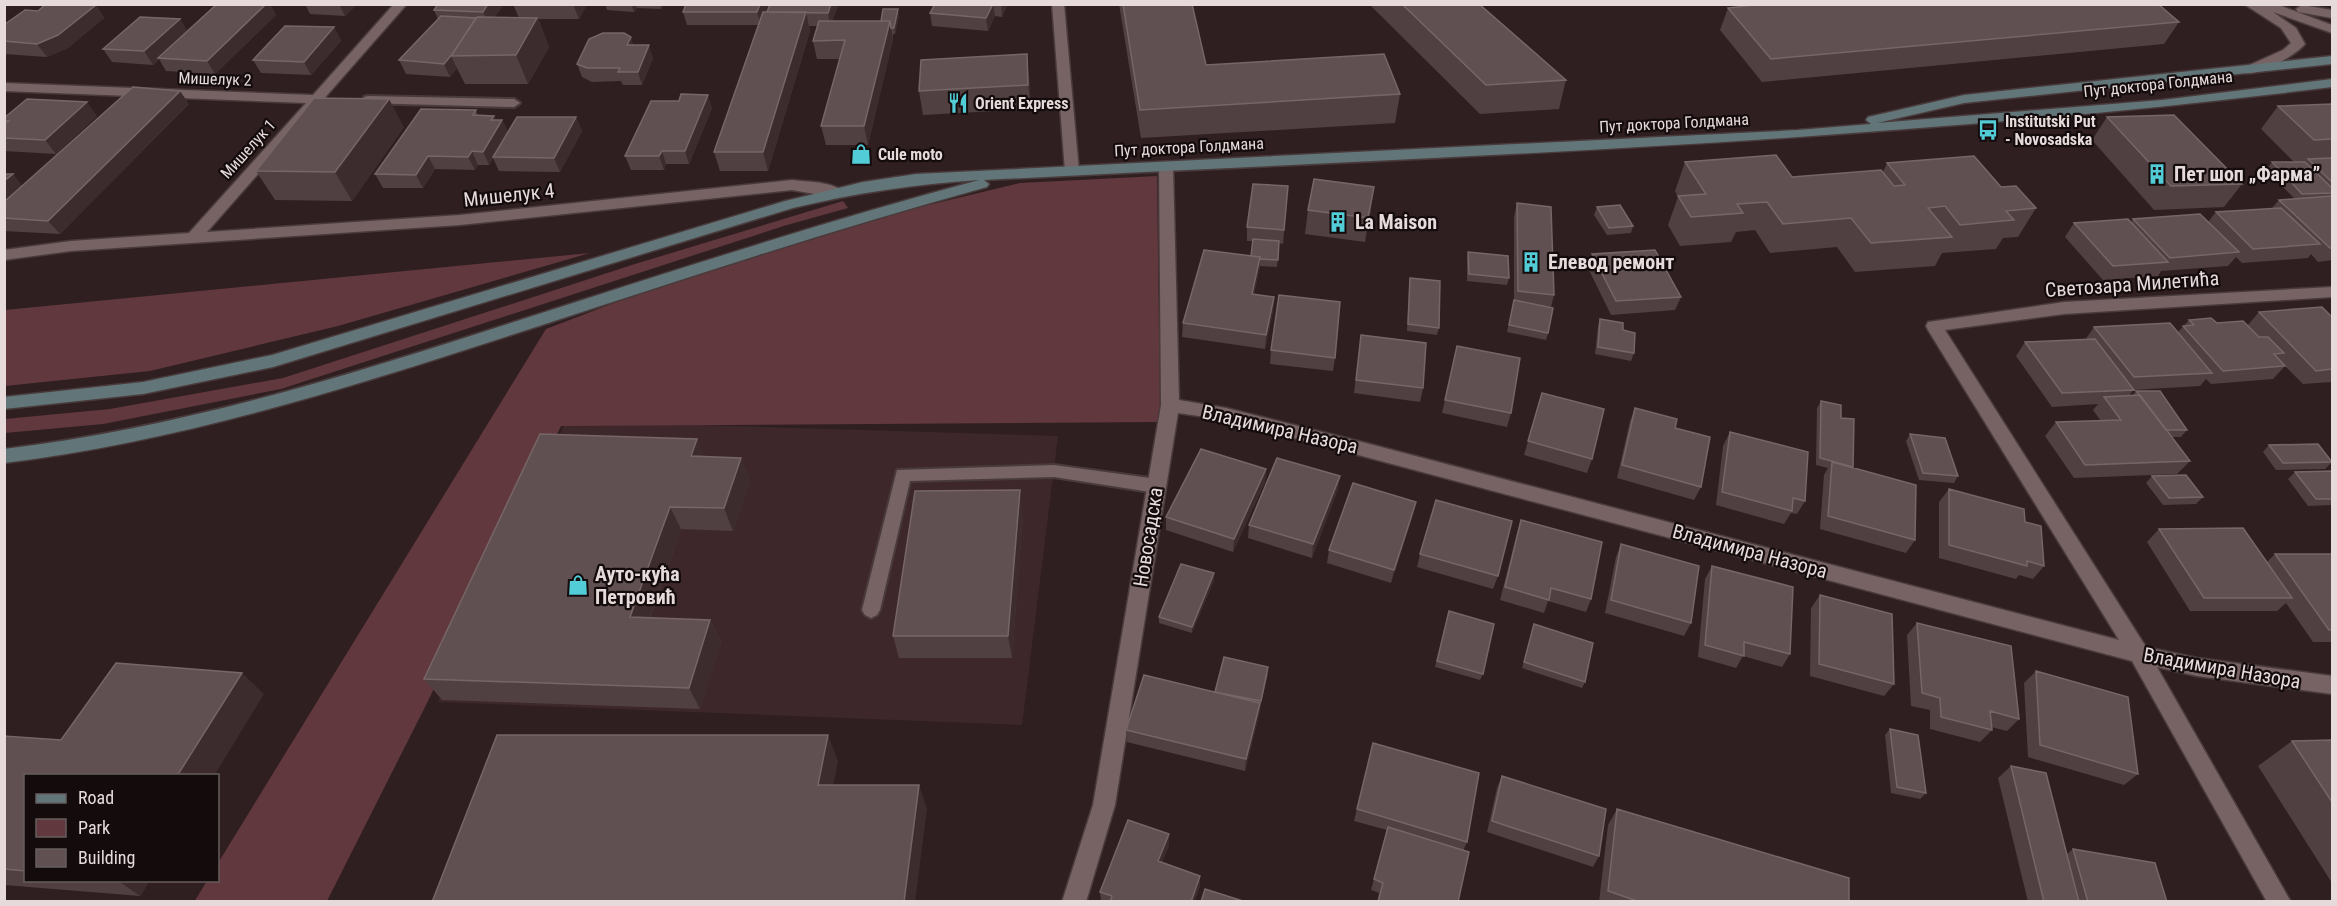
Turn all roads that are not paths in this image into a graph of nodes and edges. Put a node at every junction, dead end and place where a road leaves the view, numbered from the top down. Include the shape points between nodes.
1 (401, 4) edge
2 (1058, 4) edge
3 (2250, 4) edge
4 (2264, 4) edge
5 (2282, 4) edge
6 (2332, 14) edge
7 (2332, 29) edge
8 (2332, 60) edge
9 (2250, 70) junction
10 (2332, 83) edge
11 (4, 87) edge
12 (316, 99) junction
13 (514, 103) dead end
14 (1827, 132) junction
15 (1166, 166) junction
16 (1072, 171) junction
17 (1016, 175) junction
18 (837, 193) junction
19 (194, 237) junction
20 (4, 255) edge
21 (2332, 292) edge
22 (4, 403) edge
23 (1170, 405) junction
24 (4, 456) edge
25 (1157, 486) junction
26 (871, 610) dead end
27 (2139, 654) junction
28 (2332, 685) edge
29 (1074, 902) edge
30 (2280, 902) edge

1 - 12 street, Мишелук 1
2 - 16 street
3 - 9 street via 2288,29 2298,44 2288,53
4 - 7 street
5 - 6 street
8 - 9 street, Пут доктора Голдмана
9 - 14 street, Пут доктора Голдмана via 1964,99
10 - 14 street, Пут доктора Голдмана via 2162,104
11 - 12 street, Мишелук 2
12 - 13 lane
12 - 19 street, Мишелук 1
14 - 15 street, Пут доктора Голдмана
15 - 16 street, Пут доктора Голдмана
15 - 23 street, Новосадска
16 - 17 street, Пут доктора Голдмана
17 - 18 street, Мишелук 4 via 916,179
17 - 24 street via 862,215 340,385 239,414 66,450
18 - 19 street, Мишелук 4 via 792,185 460,220
18 - 22 street via 273,361 144,388
19 - 20 street, Мишелук 4
21 - 27 street, Светозара Милетића via 2064,308 1934,326
23 - 25 street, Новосадска
23 - 27 street, Владимира Назора via 1226,414
25 - 26 lane via 1054,471 903,475
25 - 29 street, Новосадска via 1104,805
27 - 28 street, Владимира Назора via 2198,667
27 - 30 street

